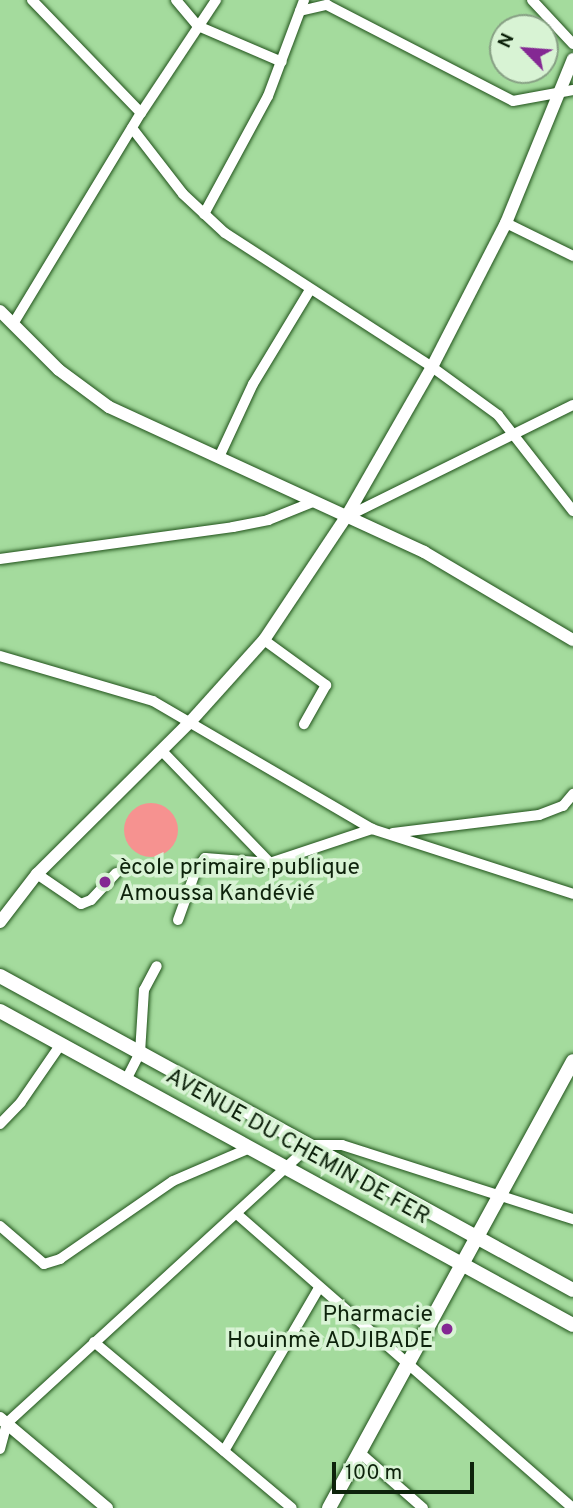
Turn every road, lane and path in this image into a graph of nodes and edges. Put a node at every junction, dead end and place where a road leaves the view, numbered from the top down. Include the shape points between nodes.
1 (32, 0) edge
2 (176, 0) edge
3 (216, 0) edge
4 (533, 0) edge
5 (325, 3) edge
6 (302, 5) edge
7 (198, 26) junction
8 (573, 44) edge
9 (573, 59) edge
10 (282, 62) junction
11 (573, 90) edge
12 (558, 93) junction
13 (141, 113) junction
14 (132, 128) junction
15 (204, 214) junction
16 (506, 223) junction
17 (573, 256) edge
18 (310, 290) junction
19 (0, 311) edge
20 (13, 324) junction
21 (432, 367) junction
22 (573, 405) edge
23 (513, 432) junction
24 (220, 455) junction
25 (313, 502) junction
26 (573, 512) edge
27 (346, 517) junction
28 (0, 559) edge
29 (264, 640) junction
30 (573, 640) edge
31 (0, 656) edge
32 (191, 721) junction
33 (304, 724) dead end
34 (162, 751) junction
35 (573, 794) edge
36 (372, 829) junction
37 (391, 833) junction
38 (270, 863) junction
39 (116, 873) dead end
40 (37, 874) junction
41 (573, 894) edge
42 (178, 920) dead end
43 (0, 922) edge
44 (157, 966) dead end
45 (0, 976) edge
46 (0, 1011) edge
47 (61, 1044) junction
48 (140, 1053) junction
49 (573, 1061) edge
50 (125, 1080) junction
51 (0, 1124) edge
52 (310, 1145) junction
53 (250, 1148) junction
54 (288, 1168) junction
55 (499, 1195) junction
56 (238, 1214) junction
57 (573, 1219) edge
58 (0, 1226) edge
59 (477, 1237) junction
60 (461, 1264) junction
61 (319, 1288) junction
62 (573, 1290) edge
63 (573, 1325) edge
64 (94, 1342) junction
65 (407, 1364) junction
66 (3, 1421) edge
67 (0, 1449) edge
68 (224, 1451) junction
69 (359, 1452) junction
70 (107, 1508) edge
71 (292, 1508) edge
72 (329, 1508) edge
73 (424, 1508) edge
74 (573, 1508) edge

1 - 13 street
2 - 7 street
3 - 7 street
4 - 8 street
5 - 6 street
5 - 12 street via 513,101
6 - 10 street
7 - 10 street
7 - 13 street
9 - 12 street
10 - 15 street
11 - 12 street
12 - 16 street
13 - 14 street
14 - 15 street
14 - 20 street
15 - 18 street
16 - 17 street
16 - 21 street
18 - 21 street
18 - 24 street via 253,384
19 - 20 street
20 - 24 street via 59,370 98,400
21 - 23 street
21 - 27 street
22 - 23 street
23 - 26 street
23 - 27 street
24 - 25 street
25 - 27 street
25 - 28 street via 268,520 233,527
27 - 29 street
27 - 30 street via 436,559
29 - 32 street
29 - 33 street via 326,685
31 - 32 street via 153,701
32 - 34 street
32 - 36 street
34 - 38 street
34 - 40 street
35 - 37 street via 563,806 539,815
36 - 37 street
36 - 38 street
37 - 41 street
38 - 42 street via 205,858
39 - 40 street via 91,900 81,904
40 - 43 street
44 - 48 street via 144,990
45 - 48 main road, AVENUE DU CHEMIN DE FER
46 - 47 main road, AVENUE DU CHEMIN DE FER
47 - 50 main road, AVENUE DU CHEMIN DE FER
47 - 51 street via 22,1102
48 - 50 street
48 - 52 main road, AVENUE DU CHEMIN DE FER
49 - 55 main road
50 - 53 main road, AVENUE DU CHEMIN DE FER
52 - 54 street
52 - 55 street via 342,1145
52 - 59 main road, AVENUE DU CHEMIN DE FER
53 - 54 main road, AVENUE DU CHEMIN DE FER
53 - 58 street via 173,1181 60,1259 44,1264
54 - 56 street
54 - 60 main road, AVENUE DU CHEMIN DE FER
55 - 57 street
55 - 59 main road
56 - 61 street
56 - 64 street
59 - 60 main road
59 - 62 main road, AVENUE DU CHEMIN DE FER
60 - 63 main road, AVENUE DU CHEMIN DE FER
60 - 65 main road
61 - 65 street
61 - 68 street
64 - 66 street
64 - 68 street
65 - 69 main road
65 - 74 street
66 - 67 street
66 - 70 street
68 - 71 street
69 - 72 main road
69 - 73 street

